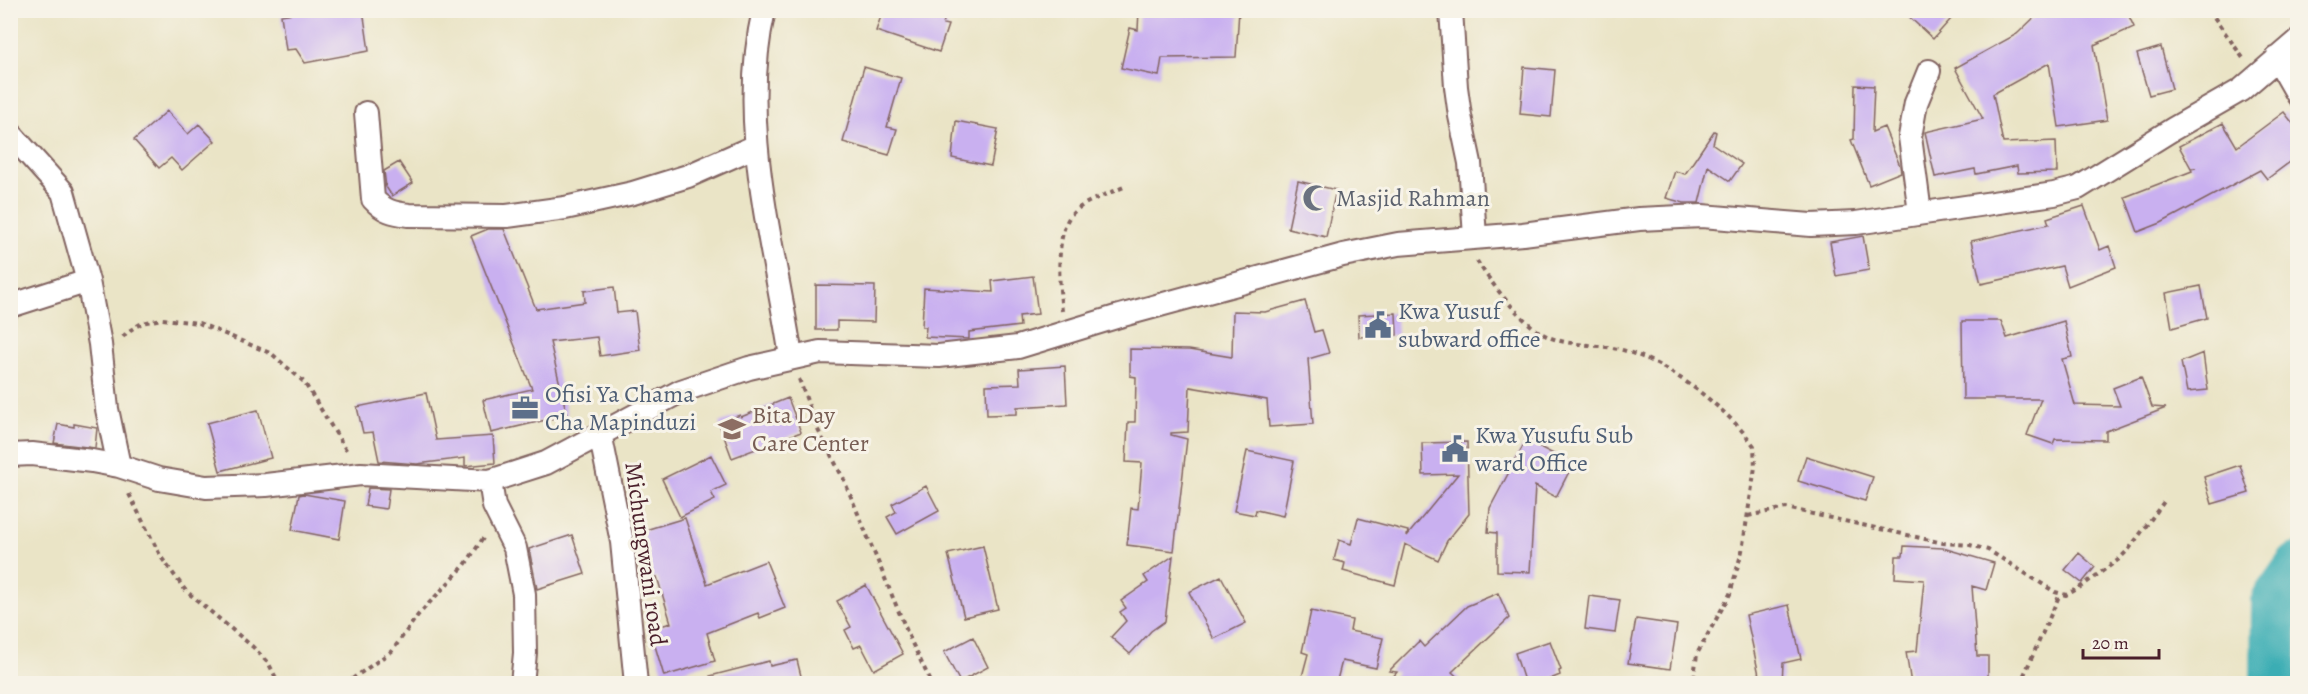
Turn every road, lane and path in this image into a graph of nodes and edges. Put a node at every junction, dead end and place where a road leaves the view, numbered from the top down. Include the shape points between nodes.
1 (764, 10) edge
2 (1451, 10) edge
3 (2209, 10) edge
4 (2298, 40) edge
5 (2277, 58) junction
6 (2245, 60) dead end
7 (1929, 71) dead end
8 (2298, 94) edge
9 (366, 113) dead end
10 (10, 133) edge
11 (756, 146) junction
12 (1126, 186) dead end
13 (1920, 213) junction
14 (1469, 238) junction
15 (88, 281) junction
16 (10, 306) edge
17 (1070, 331) junction
18 (791, 357) junction
19 (102, 364) junction
20 (600, 433) junction
21 (10, 455) edge
22 (116, 466) junction
23 (361, 474) junction
24 (490, 481) junction
25 (2166, 499) dead end
26 (1748, 516) junction
27 (499, 517) junction
28 (2060, 594) junction
29 (279, 684) edge
30 (345, 684) edge
31 (522, 684) edge
32 (636, 684) edge
33 (932, 684) edge
34 (1693, 684) edge
35 (2019, 684) edge

1 - 11 street via 754,70
2 - 14 street via 1459,106 1470,163
3 - 6 path
4 - 5 street
5 - 8 street
5 - 13 street via 2241,90 2078,188
7 - 13 street via 1916,104 1910,137
9 - 11 street via 373,199 381,208 409,215 507,216 565,208 688,177
10 - 15 street via 63,192
11 - 18 street
12 - 17 path via 1081,207 1070,215 1065,227 1059,287
13 - 14 street via 1811,225 1702,216 1638,219
14 - 17 street via 1398,244 1343,255
14 - 26 path via 1492,283 1534,329 1569,344 1637,354 1700,392 1723,412 1754,446
15 - 16 street
15 - 19 street
17 - 18 street via 1018,347 939,356 820,352
18 - 20 street via 681,391
18 - 33 path via 817,428 844,480
19 - 22 street
19 - 23 path via 127,332 142,323 162,319 199,323 272,354 304,382
20 - 24 street via 546,463
20 - 32 street, Michungwani road via 622,542
21 - 22 street via 32,454
22 - 23 street via 206,487 266,485
22 - 29 path via 161,557 186,591 253,647 269,664
23 - 24 street
24 - 27 street
25 - 28 path via 2129,549 2079,588
26 - 28 path via 1786,508 1924,539 1970,545 1988,550
26 - 34 path via 1730,594 1697,654
27 - 30 path via 465,565 418,615 392,651
27 - 31 street via 515,548 524,594
28 - 35 path

